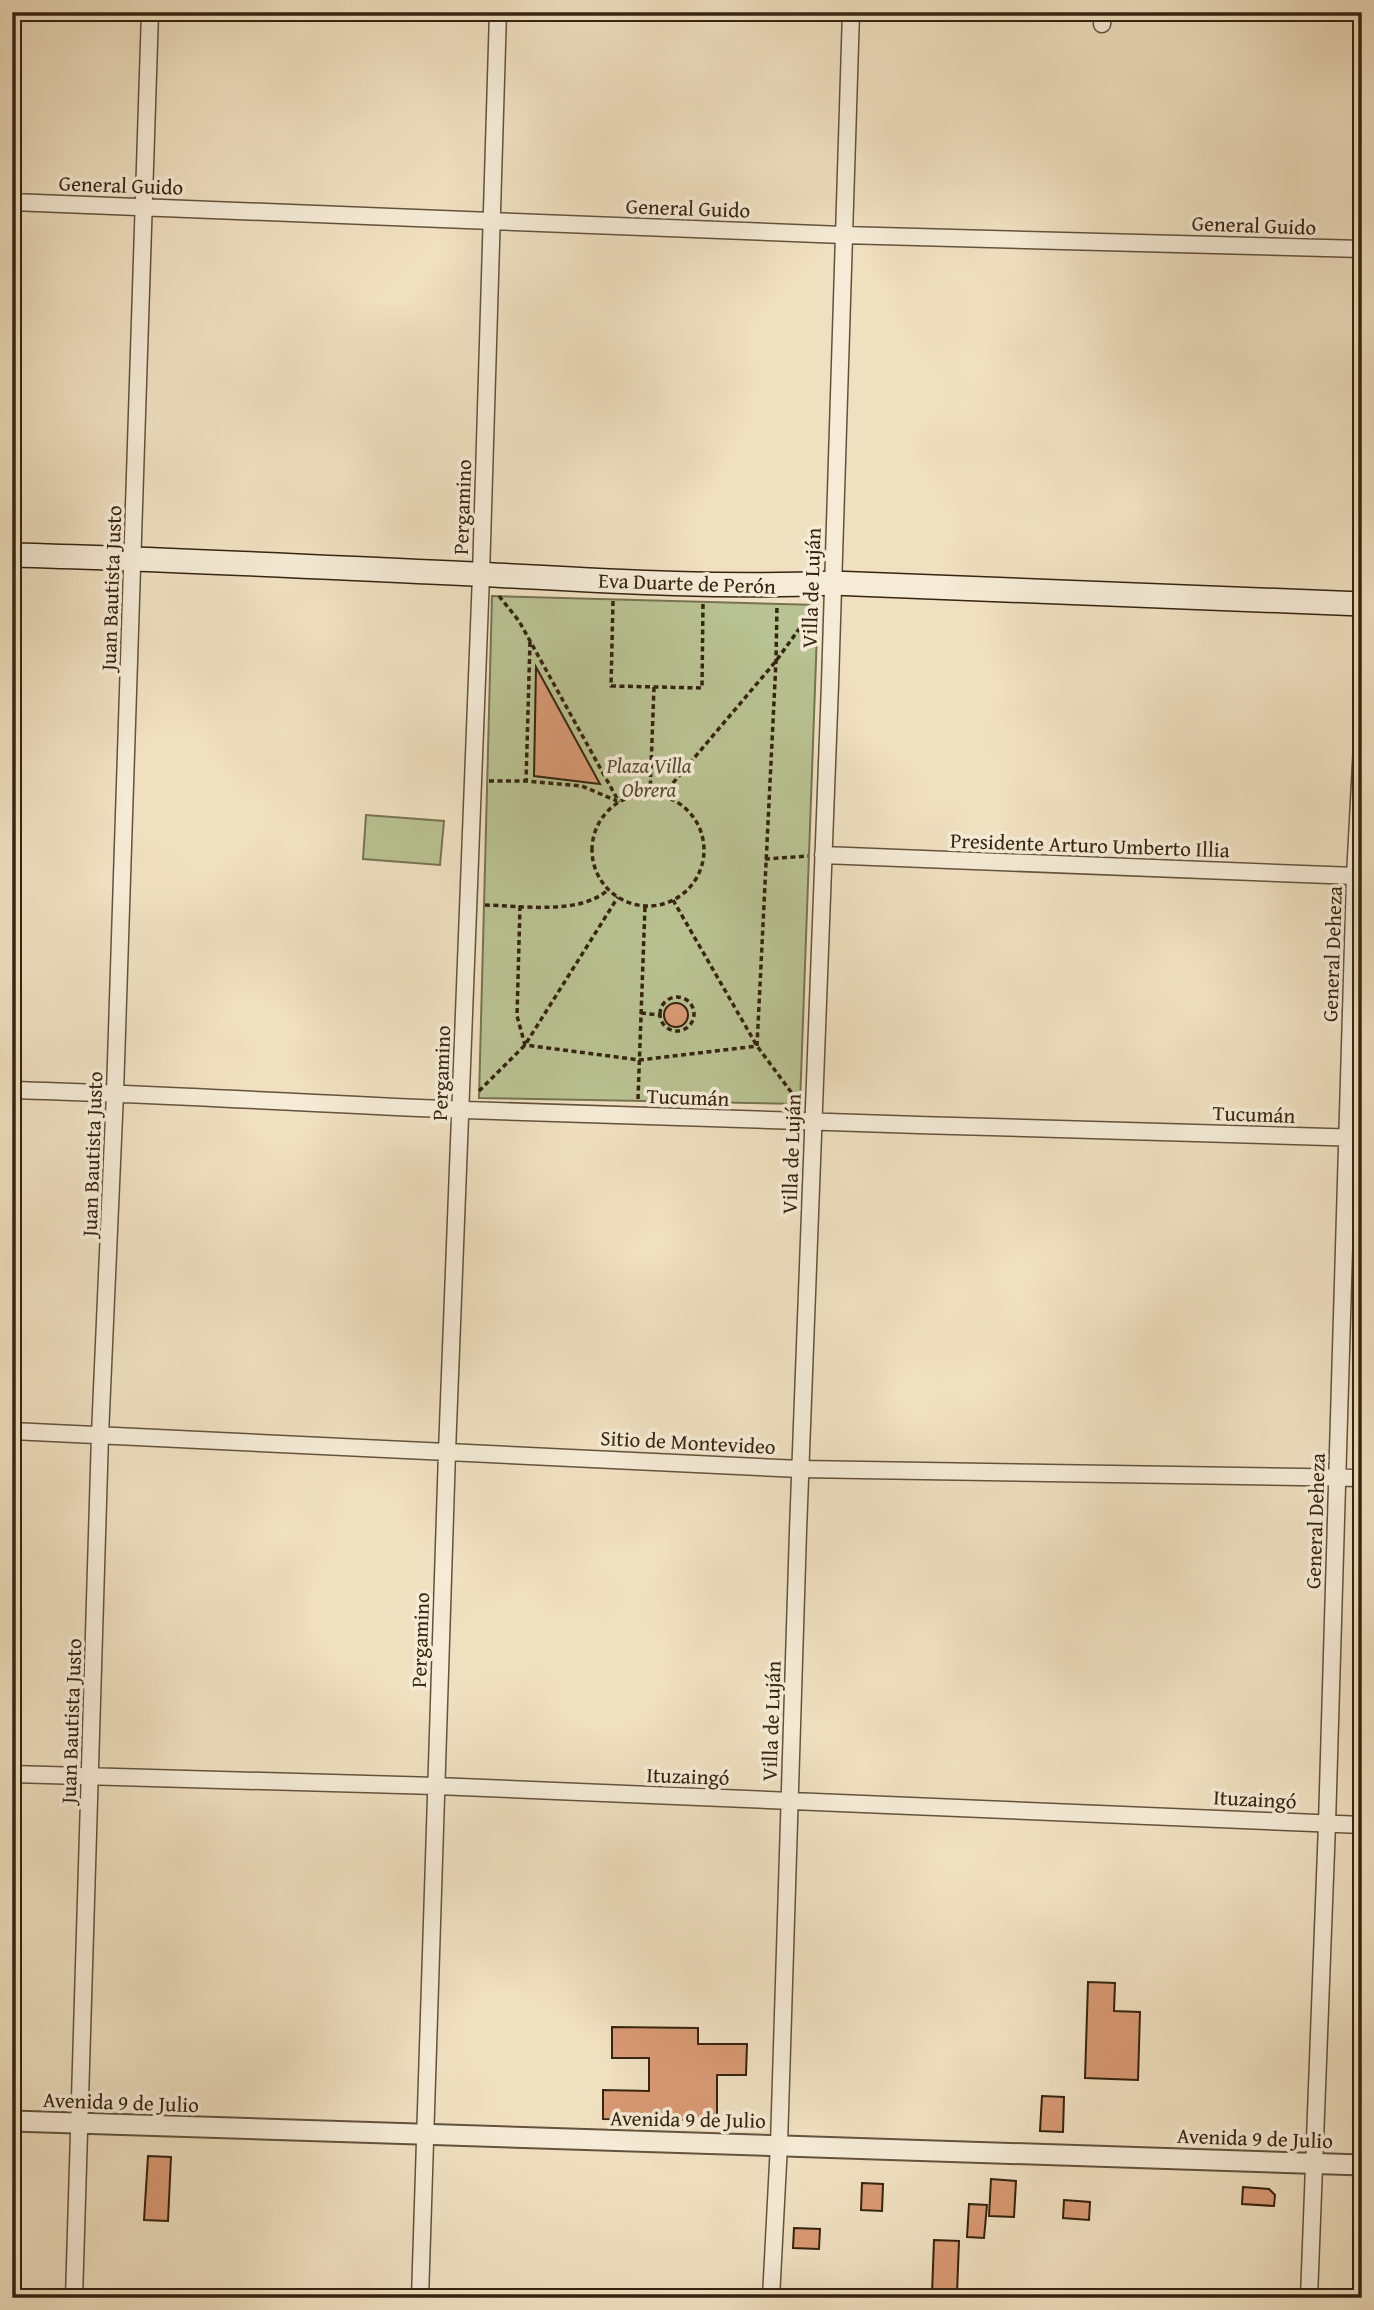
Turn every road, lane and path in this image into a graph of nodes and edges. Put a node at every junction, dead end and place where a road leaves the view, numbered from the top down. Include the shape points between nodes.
1 (150, 12) edge
2 (498, 12) edge
3 (851, 12) edge
4 (12, 202) edge
5 (144, 207) junction
6 (491, 221) junction
7 (843, 235) junction
8 (1362, 249) edge
9 (12, 555) edge
10 (133, 558) junction
11 (481, 575) junction
12 (613, 581) junction
13 (703, 583) junction
14 (832, 583) junction
15 (777, 586) junction
16 (1362, 604) edge
17 (530, 641) junction
18 (776, 661) junction
19 (654, 687) junction
20 (1362, 745) edge
21 (474, 780) junction
22 (526, 781) junction
23 (650, 794) junction
24 (662, 796) junction
25 (619, 802) junction
26 (823, 855) junction
27 (765, 859) junction
28 (1355, 876) junction
29 (608, 890) junction
30 (618, 897) junction
31 (673, 900) junction
32 (469, 905) junction
33 (520, 906) junction
34 (645, 906) junction
35 (641, 1013) junction
36 (659, 1015) junction
37 (525, 1045) junction
38 (757, 1046) junction
39 (640, 1060) junction
40 (12, 1090) edge
41 (116, 1093) junction
42 (461, 1110) junction
43 (638, 1116) junction
44 (813, 1122) junction
45 (1355, 1138) edge
46 (12, 1432) edge
47 (100, 1435) junction
48 (447, 1452) junction
49 (800, 1469) junction
50 (1338, 1477) junction
51 (1362, 1478) edge
52 (12, 1774) edge
53 (90, 1777) junction
54 (436, 1786) junction
55 (790, 1800) junction
56 (1327, 1824) junction
57 (1362, 1825) edge
58 (12, 2121) edge
59 (79, 2124) junction
60 (425, 2136) junction
61 (779, 2144) junction
62 (1315, 2163) junction
63 (1362, 2165) edge
64 (74, 2298) edge
65 (420, 2298) edge
66 (771, 2298) edge
67 (1308, 2298) edge

1 - 5 street, Juan Bautista Justo
2 - 6 street, Pergamino
3 - 7 street, Villa de Luján
4 - 5 street, General Guido
5 - 6 street, General Guido
5 - 10 street, Juan Bautista Justo
6 - 7 street, General Guido
6 - 11 street, Pergamino
7 - 8 street, General Guido
7 - 14 street, Villa de Luján
9 - 10 main road, Eva Duarte de Perón
10 - 11 main road, Eva Duarte de Perón
10 - 41 street, Juan Bautista Justo
11 - 12 main road, Eva Duarte de Perón
11 - 17 path
11 - 21 street, Pergamino
12 - 13 main road, Eva Duarte de Perón
12 - 19 path via 611,686
13 - 15 main road, Eva Duarte de Perón
13 - 19 path via 702,688
14 - 15 main road, Eva Duarte de Perón
14 - 16 main road, Eva Duarte de Perón
14 - 18 path
14 - 26 street, Villa de Luján
15 - 18 path
17 - 22 path
17 - 25 path
18 - 24 path
18 - 27 path
19 - 23 path
20 - 28 street, General Deheza
21 - 22 path
21 - 32 street, Pergamino
22 - 25 path via 582,786
23 - 24 path
23 - 25 path
24 - 31 path via 690,813 704,844 697,877
25 - 29 path via 606,813 592,843 598,876
26 - 27 path
26 - 28 street, Presidente Arturo Umberto Illia
26 - 44 street, Villa de Luján
27 - 38 path
28 - 45 street, General Deheza
29 - 30 path
29 - 33 path via 573,906
30 - 34 path
30 - 37 path
31 - 34 path
31 - 38 path
32 - 33 path
32 - 42 street, Pergamino
33 - 37 path via 517,1016
34 - 35 path
35 - 36 path
35 - 39 path
36 - 36 path via 664,1026 679,1031 689,1026 694,1016 688,1000 677,996 666,1000
37 - 39 path
37 - 42 path
38 - 39 path
38 - 44 path
39 - 43 path
40 - 41 street, Tucumán
41 - 42 street, Tucumán
41 - 47 street, Juan Bautista Justo
42 - 43 street, Tucumán
42 - 48 street, Pergamino
43 - 44 street, Tucumán
44 - 45 street, Tucumán
44 - 49 street, Villa de Luján
45 - 50 street, General Deheza
46 - 47 street, Sitio de Montevideo
47 - 48 street, Sitio de Montevideo
47 - 53 street, Juan Bautista Justo
48 - 49 street, Sitio de Montevideo
48 - 54 street, Pergamino
49 - 50 street, Sitio de Montevideo
49 - 55 street, Villa de Luján
50 - 51 street, Sitio de Montevideo
50 - 56 street, General Deheza
52 - 53 street, Ituzaingó
53 - 54 street, Ituzaingó
53 - 59 street, Juan Bautista Justo
54 - 55 street, Ituzaingó
54 - 60 street, Pergamino
55 - 56 street, Ituzaingó
55 - 61 street, Villa de Luján
56 - 57 street, Ituzaingó
56 - 62 street, General Deheza
58 - 59 street, Avenida 9 de Julio
59 - 60 street, Avenida 9 de Julio
59 - 64 street, Juan Bautista Justo
60 - 61 street, Avenida 9 de Julio
60 - 65 street, Pergamino
61 - 62 street, Avenida 9 de Julio
61 - 66 street, Villa de Luján
62 - 63 street, Avenida 9 de Julio
62 - 67 street, General Deheza

